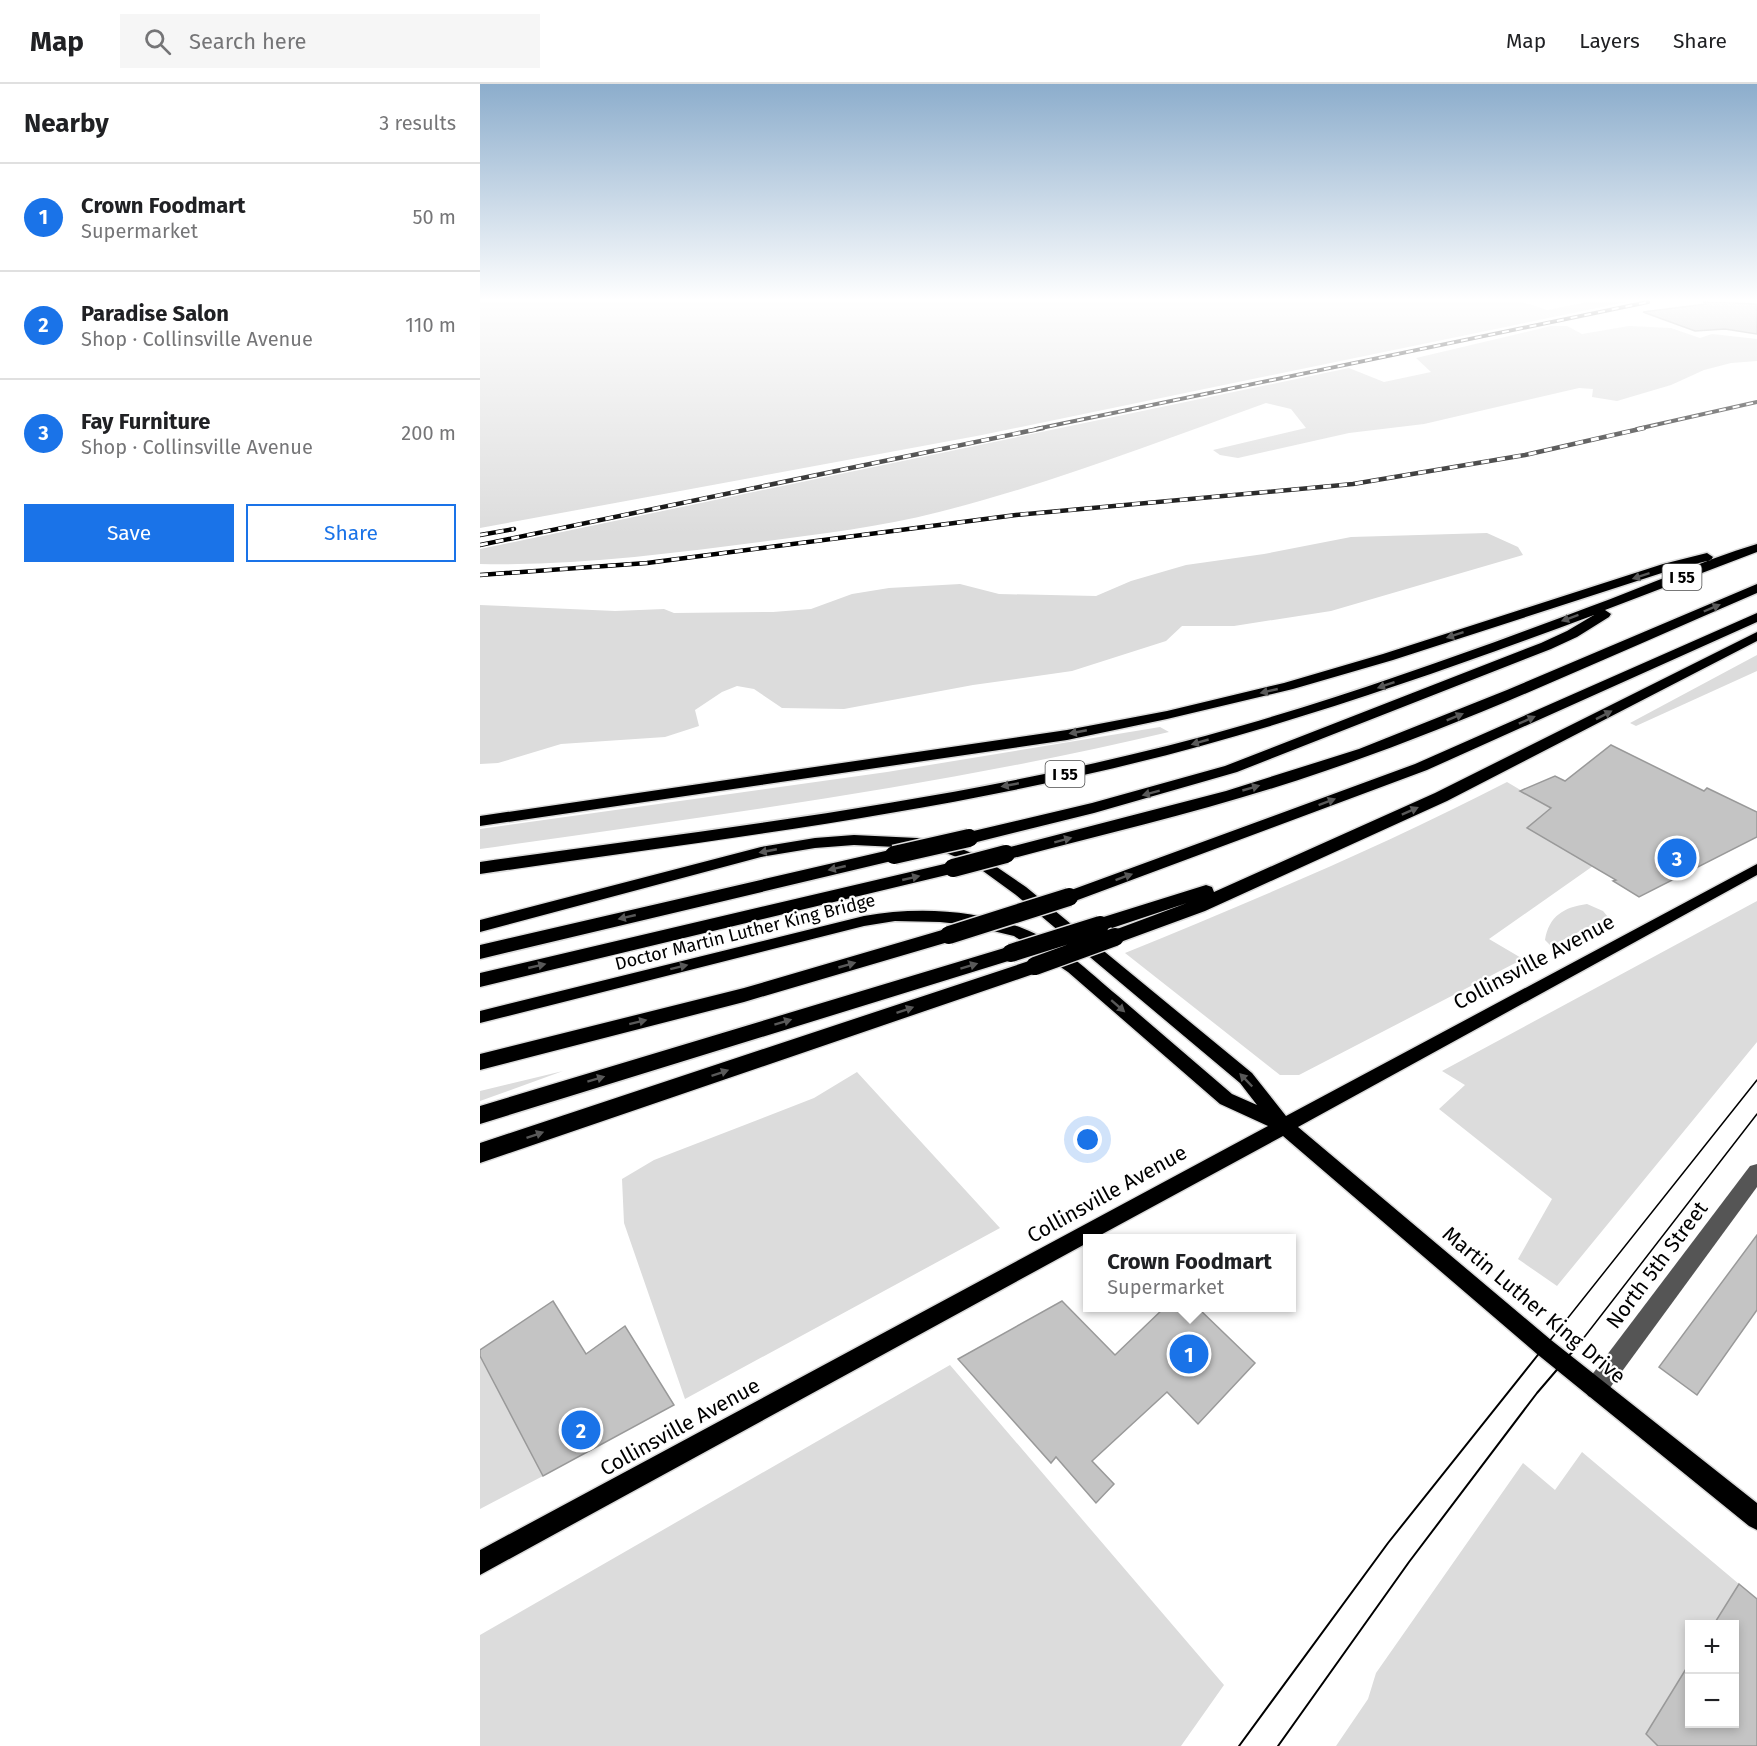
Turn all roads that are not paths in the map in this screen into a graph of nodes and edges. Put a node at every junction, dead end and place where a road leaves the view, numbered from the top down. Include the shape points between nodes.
1 (1757, 548) edge
2 (1739, 555) junction
3 (1757, 588) edge
4 (1624, 598) junction
5 (1757, 616) edge
6 (1757, 636) edge
7 (480, 821) edge
8 (1299, 860) junction
9 (482, 868) edge
10 (1757, 869) edge
11 (480, 926) edge
12 (480, 952) edge
13 (480, 980) edge
14 (480, 1017) edge
15 (480, 1062) edge
16 (480, 1115) edge
17 (1283, 1125) junction
18 (480, 1154) edge
19 (1757, 1172) edge
20 (1083, 1234) edge
21 (1083, 1234) edge
22 (1596, 1388) junction
23 (1757, 1518) edge
24 (480, 1563) edge

1 - 2 highway, I 55
2 - 4 highway, I 55
2 -> 7 highway via 1700,557 1388,657 1167,715 1067,735
13 -> 3 highway, bridge via 953,868 1262,786 1455,717
4 -> 9 highway, I 55 via 1385,686 1250,728 1093,769 848,813
4 -> 12 highway, bridge via 1572,634 1546,646 1287,748 1170,788
15 -> 5 highway, bridge via 744,995 1069,897 1421,767
8 -> 6 highway via 1441,797
16 -> 8 highway, bridge via 1011,953
18 -> 8 highway, bridge via 1035,966 1199,906
10 - 17 main road, Collinsville Avenue
17 -> 11 main road via 1246,1078 1021,891 976,860 958,853 917,843 815,843 761,852
14 -> 17 main road, Doctor Martin Luther King Bridge via 864,921 920,915 968,920 1018,932 1054,953 1226,1098
17 - 21 main road, Collinsville Avenue
17 - 22 main road, Martin Luther King Drive
19 - 22 street, North 5th Street
20 - 24 main road, Collinsville Avenue
22 - 23 main road, Martin Luther King Drive

